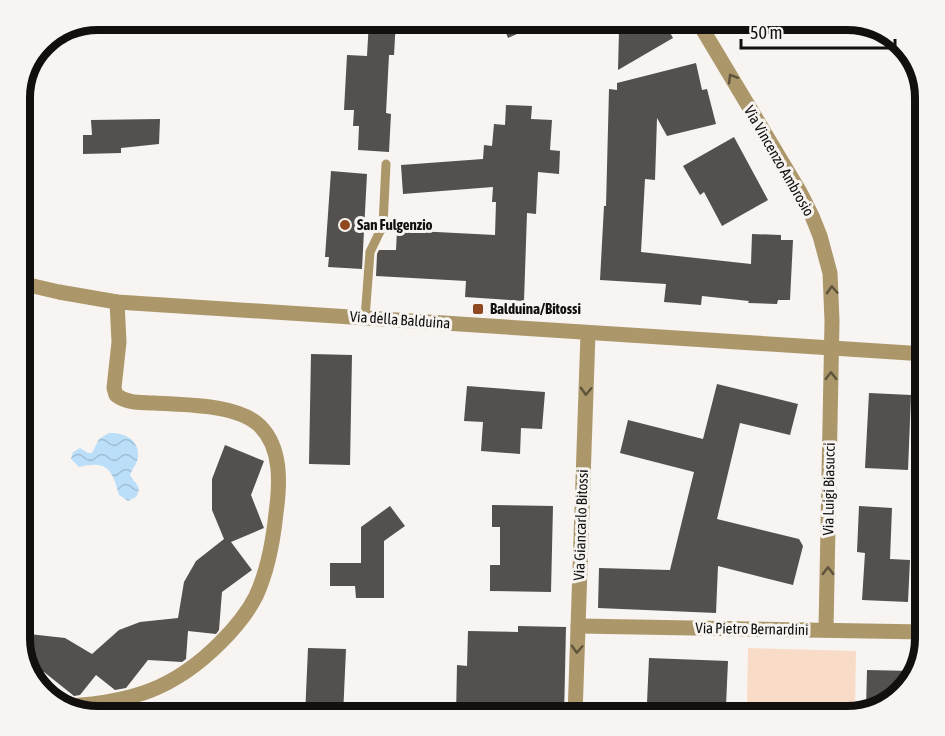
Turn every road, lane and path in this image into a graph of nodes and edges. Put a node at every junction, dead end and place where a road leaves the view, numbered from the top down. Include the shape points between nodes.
1 (703, 30) edge
2 (386, 164) dead end
3 (30, 285) edge
4 (117, 302) junction
5 (365, 318) junction
6 (588, 333) junction
7 (832, 349) junction
8 (915, 353) edge
9 (578, 626) junction
10 (826, 630) junction
11 (915, 632) edge
12 (86, 704) edge
13 (575, 706) edge

7 -> 1 street, Via Vincenzo Ambrosio via 832,285 820,236 800,192
2 - 5 lane via 383,225 370,252
3 - 4 street, Via della Balduina
4 - 5 street, Via della Balduina
4 - 12 street via 116,395 129,402 233,412 256,422 273,449 279,480 278,502 270,556 258,590 250,608 217,646 186,673 149,693
5 - 6 street, Via della Balduina
6 - 7 street, Via della Balduina
6 -> 9 street, Via Giancarlo Bitossi
7 - 8 street, Via della Balduina
10 -> 7 street, Via Luigi Biasucci
9 - 10 street, Via Pietro Bernardini
9 -> 13 street, Via Giancarlo Bitossi
10 - 11 street, Via Pietro Bernardini

